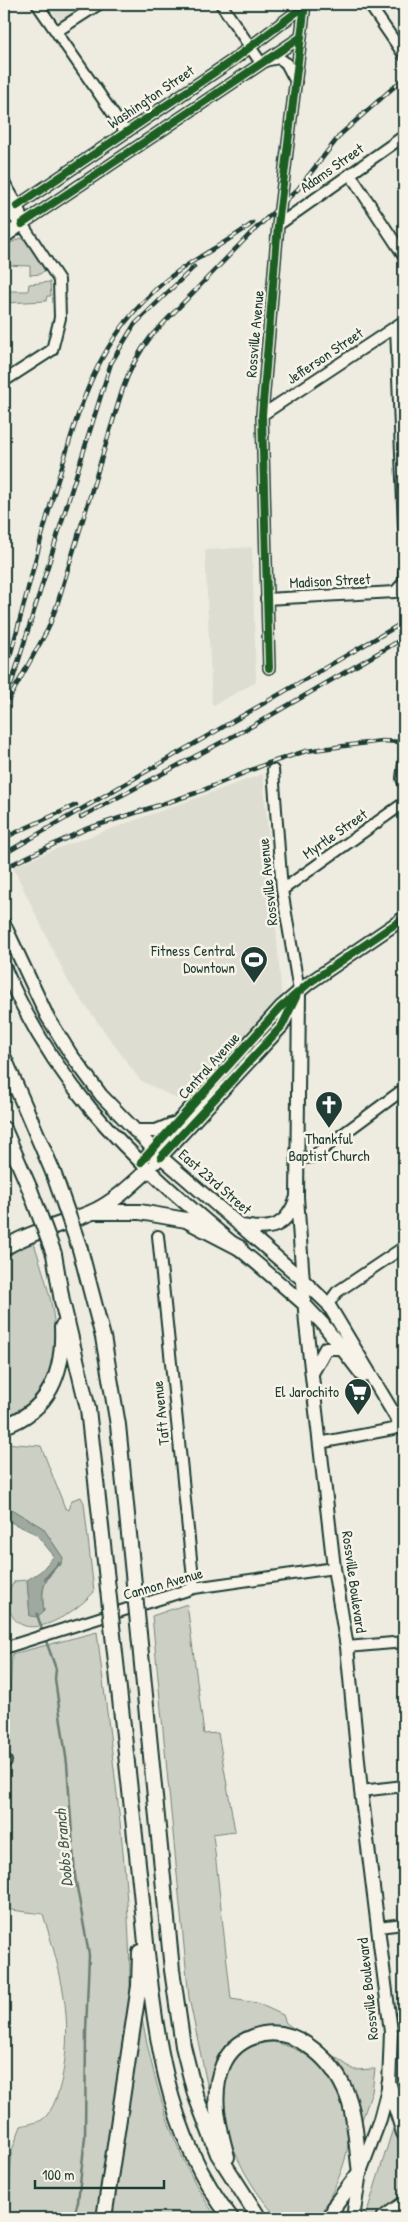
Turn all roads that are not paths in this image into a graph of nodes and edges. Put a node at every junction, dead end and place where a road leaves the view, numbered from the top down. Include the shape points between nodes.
1 (37, 4) edge
2 (99, 4) edge
3 (221, 4) edge
4 (305, 4) edge
5 (369, 4) edge
6 (57, 31) junction
7 (301, 37) junction
8 (250, 46) junction
9 (404, 56) edge
10 (261, 63) junction
11 (296, 82) junction
12 (125, 131) junction
13 (404, 136) edge
14 (350, 174) junction
15 (4, 184) edge
16 (8, 209) edge
17 (22, 224) junction
18 (278, 225) junction
19 (4, 237) edge
20 (404, 256) edge
21 (400, 324) edge
22 (4, 381) edge
23 (262, 416) junction
24 (404, 529) edge
25 (404, 572) edge
26 (266, 599) junction
27 (269, 668) dead end
28 (404, 763) edge
29 (273, 770) dead end
30 (404, 784) edge
31 (404, 803) edge
32 (282, 890) junction
33 (404, 918) edge
34 (4, 924) edge
35 (4, 967) edge
36 (299, 991) junction
37 (4, 1058) edge
38 (404, 1089) edge
39 (177, 1122) junction
40 (4, 1129) edge
41 (135, 1130) junction
42 (157, 1153) junction
43 (298, 1159) junction
44 (145, 1166) junction
45 (298, 1197) junction
46 (92, 1212) junction
47 (241, 1226) junction
48 (158, 1236) dead end
49 (4, 1248) edge
50 (240, 1248) junction
51 (404, 1248) edge
52 (303, 1280) junction
53 (62, 1301) junction
54 (328, 1304) junction
55 (305, 1305) junction
56 (342, 1348) junction
57 (312, 1373) junction
58 (4, 1426) edge
59 (404, 1429) edge
60 (319, 1443) junction
61 (334, 1568) junction
62 (194, 1588) junction
63 (404, 1642) edge
64 (347, 1647) junction
65 (4, 1648) edge
66 (404, 1786) edge
67 (361, 1791) junction
68 (141, 1896) junction
69 (404, 1924) edge
70 (378, 1927) junction
71 (404, 2066) edge
72 (391, 2067) junction
73 (389, 2085) junction
74 (404, 2133) edge
75 (360, 2172) junction
76 (234, 2182) junction
77 (404, 2204) edge
78 (104, 2218) edge
79 (231, 2218) edge
80 (260, 2218) edge
81 (331, 2218) edge
82 (353, 2218) edge
83 (384, 2218) edge

1 - 6 street
2 - 6 street
3 - 8 street
4 - 7 street, Rossville Avenue
4 - 8 street, Washington Street
5 - 9 street
6 - 12 street
7 - 10 street
7 - 11 street, Rossville Avenue
8 - 10 street
8 - 12 street, Washington Street
10 - 11 street via 280,58
10 - 17 street
11 - 18 street, Rossville Avenue
12 - 16 street, Washington Street
13 - 14 street, Adams Street
14 - 18 street, Adams Street
14 - 20 street
15 - 16 main road
16 - 17 main road
17 - 19 main road
17 - 22 street via 59,280 60,318 52,350
18 - 23 street, Rossville Avenue
21 - 23 street, Jefferson Street
21 - 24 street
23 - 26 street, Rossville Avenue
25 - 26 street, Madison Street via 404,582 395,592
26 - 27 street, Rossville Avenue
28 - 30 street
29 - 32 street, Rossville Avenue
31 - 32 street, Myrtle Street
32 - 36 street, Rossville Avenue
33 - 36 main road, Central Avenue
34 - 41 main road, East 23rd Street via 32,988 70,1053 101,1095
35 - 44 main road via 25,1013 56,1063 91,1109
36 - 39 main road, Central Avenue
36 - 42 main road, Central Avenue via 282,1026
36 - 43 main road, Rossville Boulevard
37 - 76 highway, bridge via 53,1172 80,1249 103,1337 118,1425 177,2012 194,2094 218,2154
38 - 43 street via 312,1157
39 - 41 main road via 156,1131
39 - 42 main road, Central Avenue
40 - 53 highway, bridge via 54,1254
41 - 42 main road, East 23rd Street
42 - 44 main road, Central Avenue
42 - 47 main road, East 23rd Street
43 - 45 main road, Rossville Boulevard
44 - 46 highway via 128,1188
44 - 50 main road
45 - 47 main road via 284,1220 269,1229
45 - 52 main road, Rossville Boulevard
46 - 49 highway
46 - 50 highway via 140,1212 186,1220
47 - 52 main road, East 23rd Street
48 - 62 street, Taft Avenue
50 - 55 main road
51 - 54 street via 337,1292
52 - 54 main road, East 23rd Street
52 - 55 main road, Rossville Boulevard
53 - 58 highway via 63,1341 59,1370 47,1396 20,1421
53 - 68 highway, bridge via 88,1409
54 - 59 main road, East 23rd Street
55 - 56 main road
55 - 57 main road, Rossville Boulevard
56 - 57 main road via 326,1348
56 - 59 main road
57 - 60 main road, Rossville Boulevard
59 - 60 street
60 - 61 main road, Rossville Boulevard
61 - 62 street, Cannon Avenue
61 - 64 main road, Rossville Boulevard
62 - 65 street, Cannon Avenue
63 - 64 street
64 - 67 main road, Rossville Boulevard
66 - 67 street
67 - 70 main road, Rossville Boulevard
68 - 78 highway via 139,1986
68 - 79 highway via 153,2007 165,2075 190,2147
69 - 70 street
70 - 72 main road, Rossville Boulevard via 391,2032
71 - 72 main road
72 - 73 main road, Rossville Boulevard
73 - 74 highway
73 - 75 main road, Rossville Boulevard
75 - 76 highway via 352,2112 337,2074 299,2040 272,2033 260,2034 237,2045 223,2065 216,2097 218,2121
75 - 81 highway, Rossville Boulevard via 336,2204
75 - 82 main road, Rossville Boulevard
76 - 80 highway
77 - 83 highway

